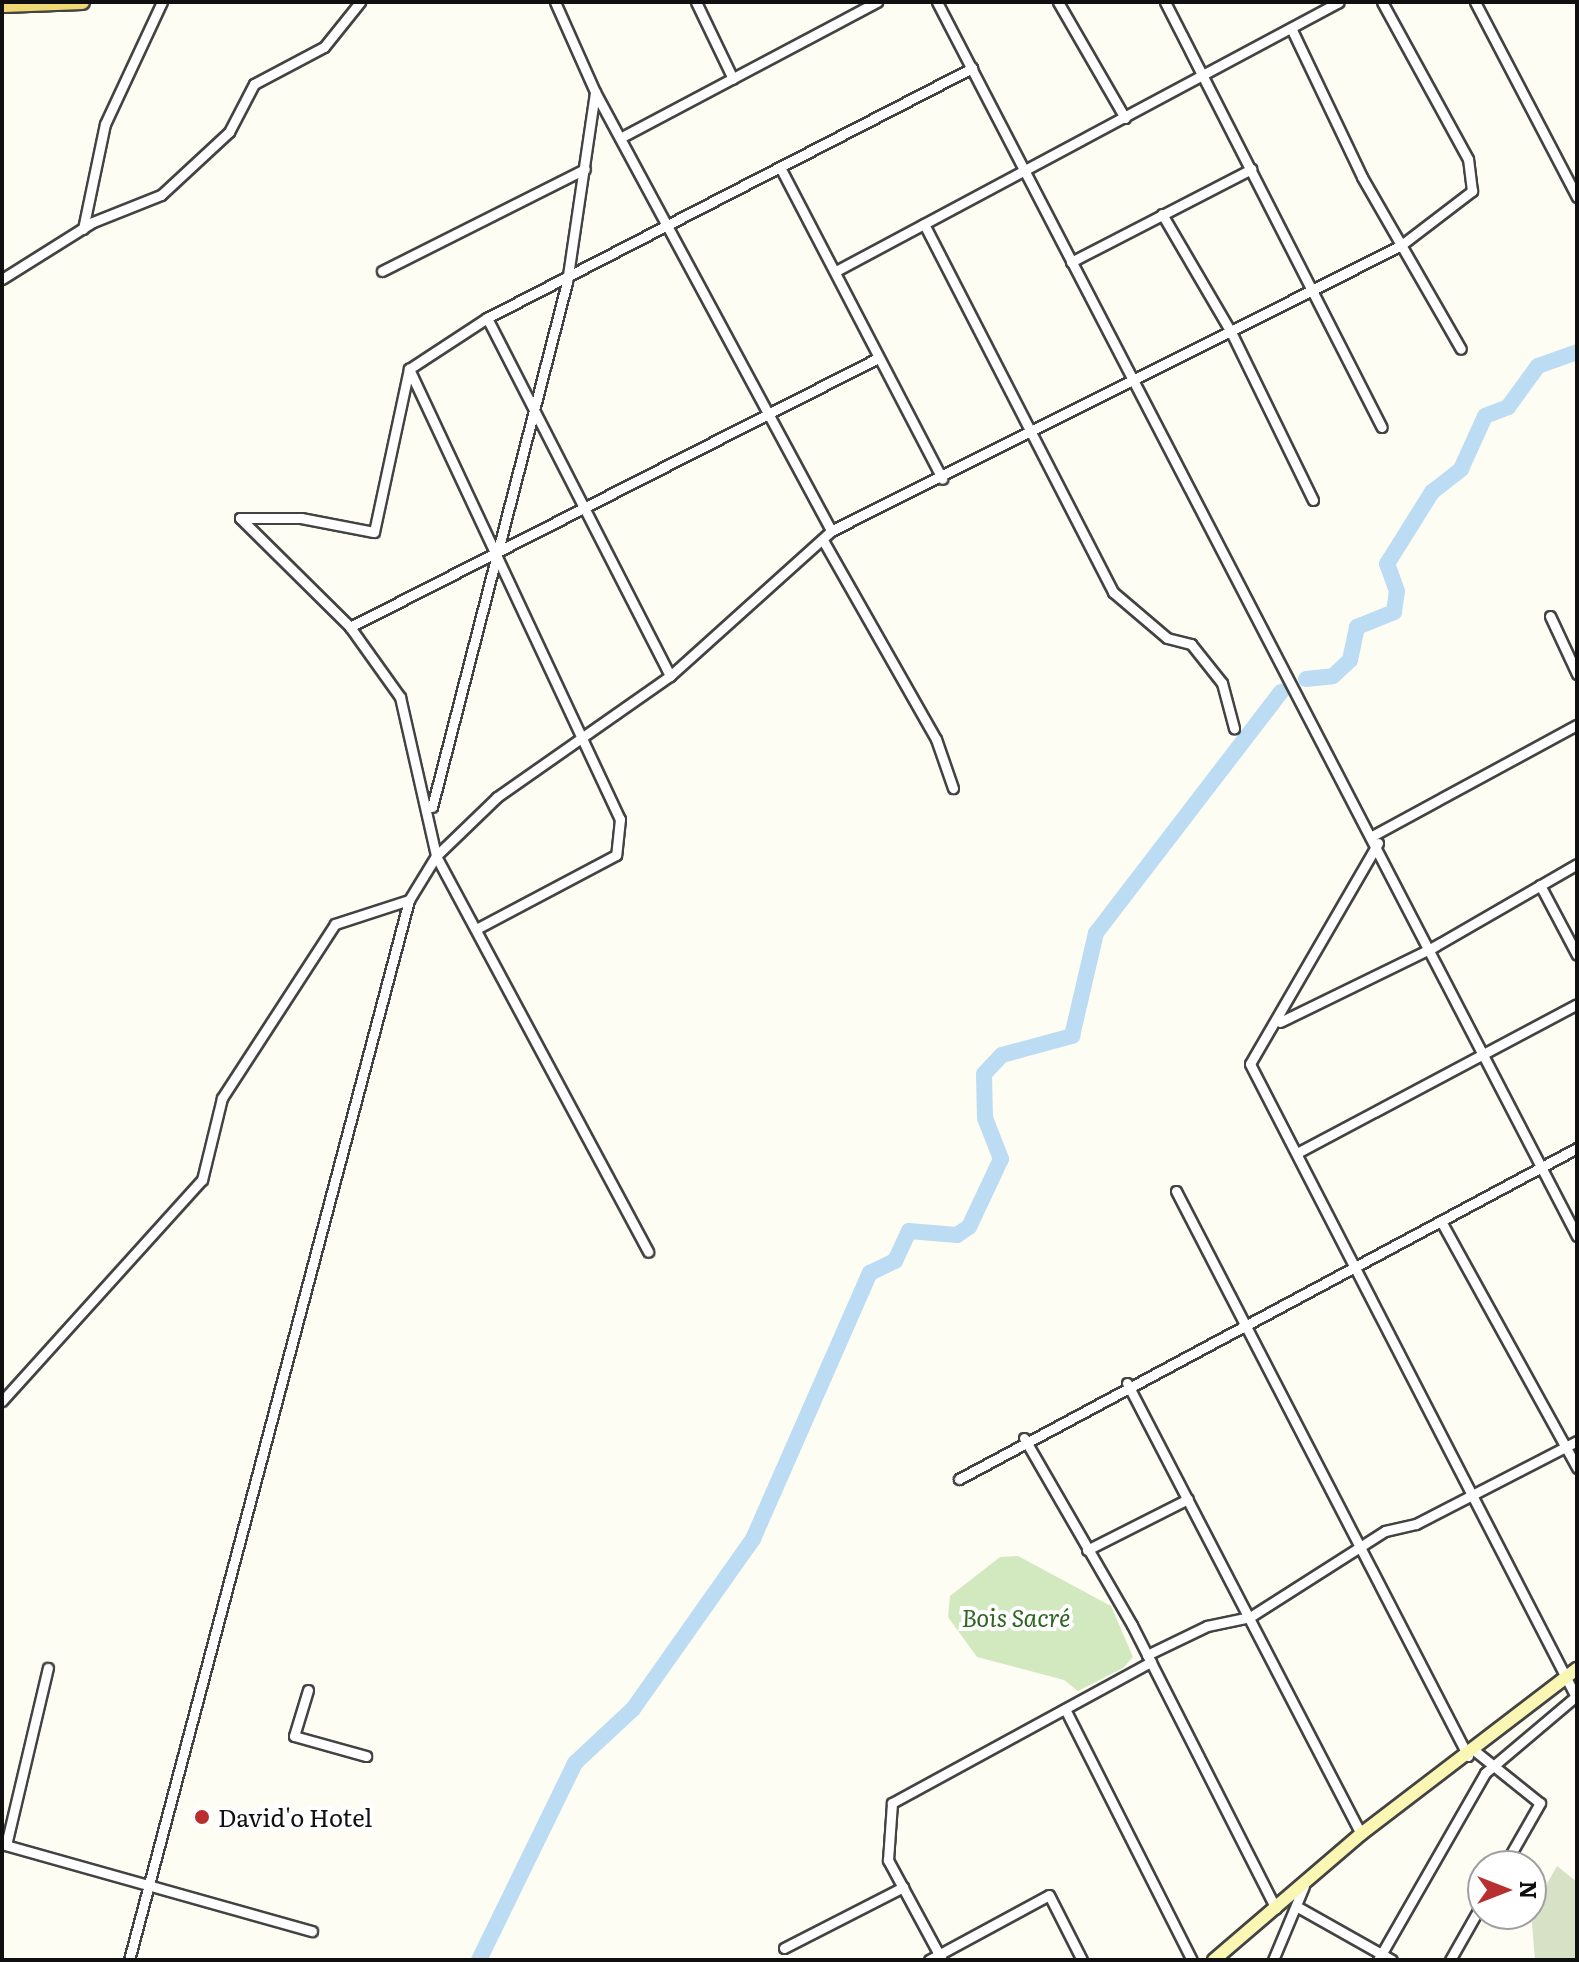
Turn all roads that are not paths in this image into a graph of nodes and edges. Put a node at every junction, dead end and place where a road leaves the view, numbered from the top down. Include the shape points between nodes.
1 (82, 2) edge
2 (162, 2) edge
3 (360, 2) edge
4 (555, 2) edge
5 (696, 2) edge
6 (877, 2) edge
7 (937, 2) edge
8 (1058, 2) edge
9 (1165, 2) edge
10 (1339, 2) edge
11 (1382, 2) edge
12 (1475, 2) edge
13 (2, 5) edge
14 (1292, 30) junction
15 (972, 68) junction
16 (1205, 76) junction
17 (733, 79) junction
18 (595, 92) junction
19 (1125, 118) junction
20 (620, 138) junction
21 (585, 169) junction
22 (1251, 169) junction
23 (782, 171) junction
24 (1022, 171) junction
25 (1577, 197) edge
26 (1162, 214) junction
27 (924, 224) junction
28 (83, 229) junction
29 (668, 231) junction
30 (1400, 246) junction
31 (1071, 262) junction
32 (382, 271) dead end
33 (836, 271) junction
34 (2, 279) edge
35 (567, 282) junction
36 (1315, 289) junction
37 (487, 318) junction
38 (1231, 332) junction
39 (1461, 349) dead end
40 (878, 358) junction
41 (409, 369) junction
42 (1132, 379) junction
43 (531, 406) junction
44 (765, 415) junction
45 (1382, 427) dead end
46 (1035, 433) junction
47 (942, 479) junction
48 (1313, 500) dead end
49 (588, 507) junction
50 (831, 531) junction
51 (824, 542) junction
52 (494, 559) junction
53 (1550, 616) dead end
54 (350, 627) junction
55 (1577, 674) edge
56 (670, 676) junction
57 (1577, 725) edge
58 (1234, 728) dead end
59 (587, 735) junction
60 (953, 788) dead end
61 (431, 811) junction
62 (1376, 839) junction
63 (436, 856) junction
64 (1577, 864) edge
65 (1540, 885) junction
66 (409, 900) junction
67 (478, 928) junction
68 (1430, 949) junction
69 (1577, 955) edge
70 (1577, 1004) edge
71 (1279, 1022) junction
72 (1483, 1050) junction
73 (1577, 1148) edge
74 (1297, 1153) junction
75 (1540, 1166) junction
76 (1176, 1191) dead end
77 (1442, 1223) junction
78 (1577, 1236) edge
79 (648, 1252) dead end
80 (1356, 1265) junction
81 (1245, 1320) junction
82 (1127, 1383) junction
83 (2, 1401) edge
84 (1024, 1438) junction
85 (1577, 1441) edge
86 (1565, 1446) junction
87 (1577, 1468) edge
88 (959, 1479) dead end
89 (1470, 1496) junction
90 (1188, 1499) junction
91 (1358, 1548) junction
92 (1087, 1550) junction
93 (1250, 1617) junction
94 (1149, 1659) junction
95 (48, 1668) dead end
96 (1577, 1669) edge
97 (1565, 1678) junction
98 (308, 1690) dead end
99 (1576, 1698) edge
100 (1065, 1709) junction
101 (1471, 1753) junction
102 (366, 1756) dead end
103 (1493, 1766) junction
104 (1361, 1834) junction
105 (4, 1844) edge
106 (1513, 1850) edge
107 (150, 1883) junction
108 (1304, 1886) junction
109 (903, 1887) junction
110 (1296, 1906) junction
111 (1276, 1909) junction
112 (1467, 1930) edge
113 (312, 1931) dead end
114 (784, 1948) dead end
115 (941, 1957) edge
116 (1380, 1957) edge
117 (129, 1960) edge
118 (929, 1960) edge
119 (1082, 1960) edge
120 (1192, 1960) edge
121 (1214, 1960) edge
122 (1273, 1960) edge
123 (1392, 1960) edge
124 (1450, 1960) edge

1 - 13 main road
2 - 28 street via 105,124
3 - 28 street via 324,47 254,84 239,120 208,156 161,195
4 - 18 street
5 - 17 street
6 - 17 street
7 - 15 street
8 - 19 street
9 - 16 street
10 - 14 street
11 - 30 street via 1468,159 1472,191
12 - 25 street
14 - 16 street
14 - 30 street
15 - 23 street
15 - 24 street
16 - 19 street
16 - 22 street
17 - 20 street
18 - 20 street
18 - 21 street
19 - 24 street
20 - 29 street
21 - 32 street
21 - 35 street
22 - 26 street
22 - 36 street
23 - 29 street
23 - 33 street
24 - 27 street
24 - 31 street
26 - 31 street
26 - 38 street
27 - 33 street
27 - 46 street
28 - 34 street
29 - 35 street
29 - 44 street
30 - 36 street
30 - 39 street
31 - 42 street
33 - 40 street
35 - 37 street
35 - 43 street
36 - 38 street
36 - 45 street
37 - 41 street
37 - 43 street
38 - 42 street
38 - 48 street
40 - 44 street
40 - 47 street
41 - 52 street
41 - 54 street via 374,532 301,518 240,518
42 - 46 street
42 - 62 street
43 - 49 street
43 - 52 street
44 - 49 street
44 - 50 street
46 - 47 street
46 - 58 street via 1113,592 1167,638 1191,644 1222,683
47 - 50 street
49 - 52 street
49 - 56 street
50 - 51 street
51 - 56 street
51 - 60 street via 936,739
52 - 54 street
52 - 59 street
52 - 61 street
53 - 55 street
54 - 61 street via 400,697
56 - 59 street
57 - 62 street
59 - 63 street via 497,797
59 - 67 street via 616,801 616,855
61 - 63 street
62 - 68 street
62 - 71 street
63 - 66 street
63 - 67 street
64 - 65 street
65 - 68 street
65 - 69 street
66 - 83 street via 335,924 222,1098 202,1180
66 - 107 street
67 - 79 street via 562,1101
68 - 71 street
68 - 72 street
70 - 72 street
71 - 74 street via 1250,1064
72 - 74 street
72 - 75 street
73 - 75 street
74 - 80 street
75 - 77 street
75 - 78 street
76 - 81 street
77 - 80 street
77 - 86 street
80 - 81 street
80 - 89 street
81 - 82 street
81 - 91 street
82 - 84 street
82 - 90 street
84 - 88 street
84 - 92 street
85 - 86 street
86 - 87 street
86 - 89 street
89 - 91 street
89 - 97 street
90 - 92 street
90 - 93 street
91 - 93 street
91 - 101 street
92 - 94 street
93 - 94 street via 1207,1626
93 - 104 street
94 - 100 street
94 - 111 street
95 - 105 street
96 - 97 main road
97 - 99 street
97 - 101 main road
98 - 102 street via 294,1736
99 - 103 street
100 - 109 street via 892,1803 885,1848
100 - 120 street
101 - 103 street
101 - 104 main road
103 - 106 street via 1540,1803
103 - 116 street via 1417,1883
104 - 108 main road
105 - 107 street
107 - 113 street
107 - 117 street
108 - 110 street
108 - 111 main road
109 - 114 street
109 - 115 street
110 - 116 street
110 - 122 street
111 - 121 main road
112 - 124 street
115 - 118 street
115 - 119 street via 1049,1895
116 - 123 street

